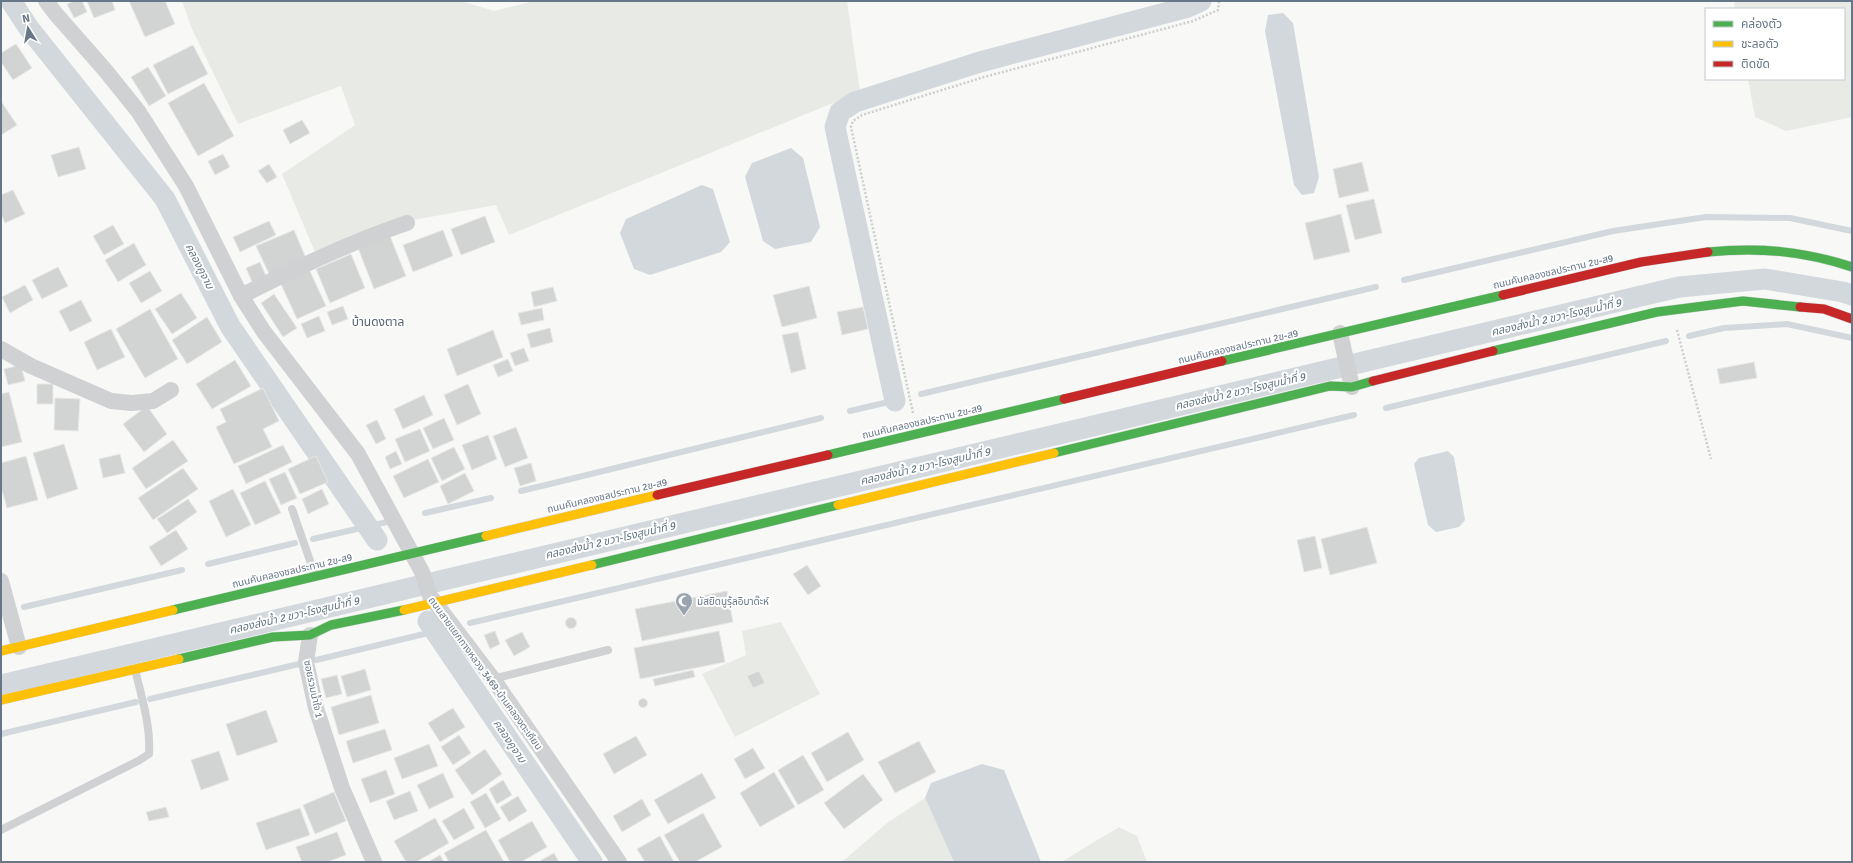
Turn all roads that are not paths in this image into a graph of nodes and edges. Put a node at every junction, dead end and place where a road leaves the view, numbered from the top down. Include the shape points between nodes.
1 (46, 1) edge
2 (407, 222) dead end
3 (1852, 266) edge
4 (241, 296) junction
5 (1852, 319) edge
6 (1341, 339) junction
7 (1, 349) edge
8 (1351, 382) junction
9 (171, 390) dead end
10 (292, 509) dead end
11 (412, 553) junction
12 (315, 576) junction
13 (1, 581) edge
14 (432, 600) junction
15 (310, 635) junction
16 (19, 646) junction
17 (608, 650) dead end
18 (1, 651) edge
19 (134, 668) junction
20 (493, 679) junction
21 (1, 700) edge
22 (1, 830) edge
23 (374, 862) edge
24 (619, 862) edge

1 - 4 street, ถนนสายแยกทางหลวง 3469-บ้านคลองตะเคียน via 138,111 186,186
2 - 4 street via 283,274
3 - 6 street, ถนนคันคลองชลประทาน 2ข-ส9 via 1794,252 1747,249 1690,254 1641,262
4 - 11 street, ถนนสายแยกทางหลวง 3469-บ้านคลองตะเคียน via 264,332 358,454
5 - 8 street via 1824,309 1743,301 1657,312
6 - 8 street
6 - 11 street, ถนนคันคลองชลประทาน 2ข-ส9 via 917,433
7 - 9 street via 31,366 111,401 153,401
8 - 14 street
10 - 12 lane
11 - 12 street, ถนนคันคลองชลประทาน 2ข-ส9
11 - 14 street, ถนนสายแยกทางหลวง 3469-บ้านคลองตะเคียน
12 - 16 street, ถนนคันคลองชลประทาน 2ข-ส9
13 - 16 street
14 - 15 street via 332,625
14 - 20 street, ถนนสายแยกทางหลวง 3469-บ้านคลองตะเคียน
15 - 19 street via 273,637
15 - 23 street, ซอยรวมน้ำใจ 1 via 306,662 316,708 342,788
16 - 18 street, ถนนคันคลองชลประทาน 2ข-ส9
17 - 20 lane
19 - 21 street
19 - 22 lane via 147,723 149,754 138,762
20 - 24 street, ถนนสายแยกทางหลวง 3469-บ้านคลองตะเคียน

